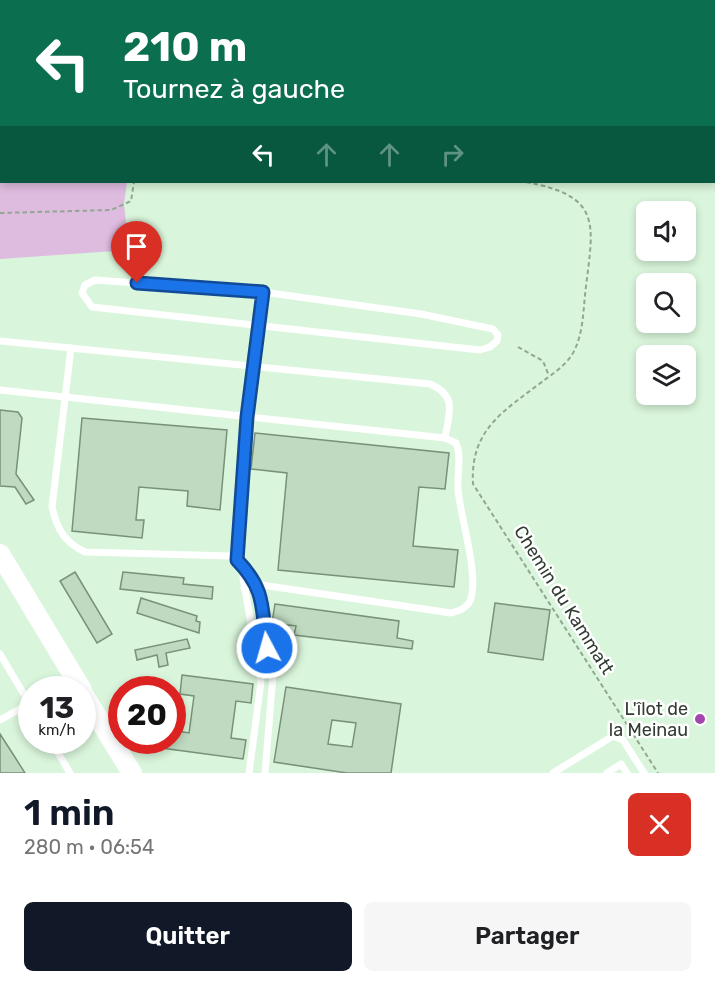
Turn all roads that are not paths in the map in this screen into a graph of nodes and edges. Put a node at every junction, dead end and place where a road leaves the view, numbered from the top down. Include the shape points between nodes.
1 (263, 292) junction
2 (258, 323) junction
3 (0, 341) edge
4 (71, 348) junction
5 (252, 366) junction
6 (0, 390) edge
7 (66, 397) junction
8 (247, 417) junction
9 (446, 438) junction
10 (0, 554) edge
11 (237, 560) junction
12 (245, 568) junction
13 (255, 584) junction
14 (244, 588) junction
15 (0, 654) edge
16 (73, 676) edge
17 (18, 685) edge
18 (18, 712) edge
19 (96, 714) edge
20 (0, 720) edge
21 (59, 754) edge
22 (70, 773) edge
23 (132, 773) edge
24 (249, 773) edge
25 (265, 773) edge
26 (553, 773) edge
27 (607, 773) edge
28 (627, 773) edge
29 (644, 773) edge

1 - 2 lane
1 - 2 lane via 95,280 85,285 82,293 92,307
1 - 2 lane via 421,314 493,329 498,335 490,347 480,350
2 - 5 lane
3 - 4 lane
4 - 5 lane
4 - 7 lane
5 - 8 lane
5 - 9 lane via 430,384 448,397
6 - 7 lane
7 - 8 lane
7 - 11 lane via 52,507 57,525 71,546 85,552 230,556
8 - 9 lane
8 - 11 lane
9 - 13 lane via 459,448 459,507 469,541 471,594 469,604 462,610 451,613
10 - 16 street
11 - 12 lane
12 - 13 lane
12 - 14 lane
13 - 14 lane
13 - 25 lane via 263,601 273,675
14 - 24 lane via 261,682
15 - 17 lane
18 - 20 lane
19 - 23 street
21 - 22 lane
26 - 29 lane via 612,736 623,740
27 - 28 lane via 621,764

